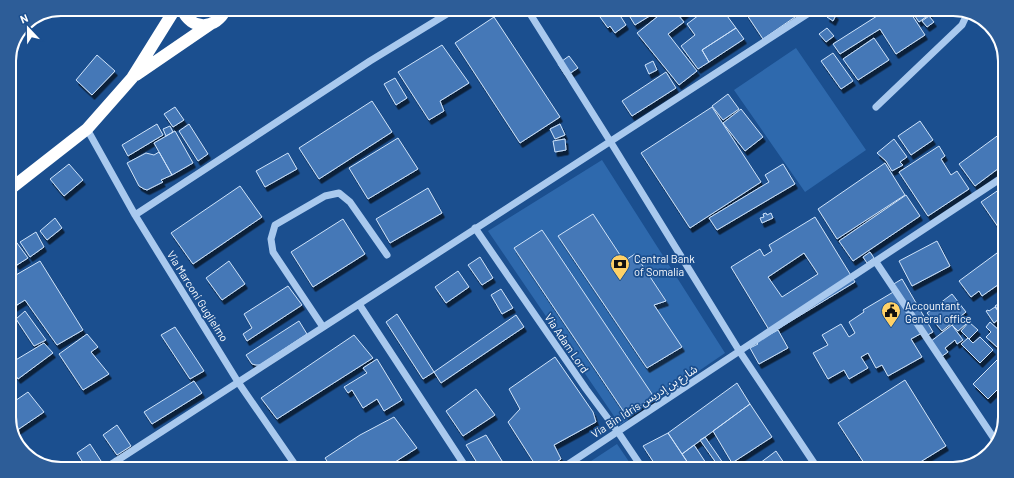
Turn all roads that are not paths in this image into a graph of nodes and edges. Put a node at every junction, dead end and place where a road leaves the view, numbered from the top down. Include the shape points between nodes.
1 (171, 16) edge
2 (185, 16) edge
3 (222, 16) edge
4 (444, 16) edge
5 (534, 16) edge
6 (804, 16) edge
7 (965, 18) edge
8 (212, 23) junction
9 (132, 78) junction
10 (876, 107) dead end
11 (87, 129) junction
12 (610, 141) junction
13 (998, 180) edge
14 (16, 185) edge
15 (135, 215) junction
16 (475, 228) junction
17 (387, 255) dead end
18 (876, 262) junction
19 (359, 304) junction
20 (323, 327) junction
21 (740, 352) junction
22 (238, 382) junction
23 (618, 432) junction
24 (993, 437) edge
25 (116, 461) edge
26 (293, 462) edge
27 (462, 462) edge
28 (572, 462) edge
29 (638, 462) edge
30 (813, 462) edge

1 - 9 highway
2 - 8 highway via 197,24
3 - 8 highway
4 - 15 street via 370,61
5 - 12 street
6 - 12 street
7 - 10 street via 962,25
8 - 9 highway
9 - 11 highway
11 - 14 highway
11 - 15 street, Via Marconi Guglielmo
12 - 16 street
12 - 21 street
13 - 18 street, Via Bin Idris شارع بن إدريس
15 - 22 street, Via Marconi Guglielmo
16 - 19 street
16 - 23 street, Via Adam Lord
17 - 20 street via 350,202 339,193 325,196 275,225 271,239 273,252
18 - 21 street, Via Bin Idris شارع بن إدريس
18 - 24 street
19 - 20 street
19 - 27 street
20 - 22 street
21 - 23 street, Via Bin Idris شارع بن إدريس
21 - 30 street
22 - 25 street
22 - 26 street, Via Marconi Guglielmo
23 - 28 street, Via Bin Idris شارع بن إدريس
23 - 29 street, Via Adam Lord

